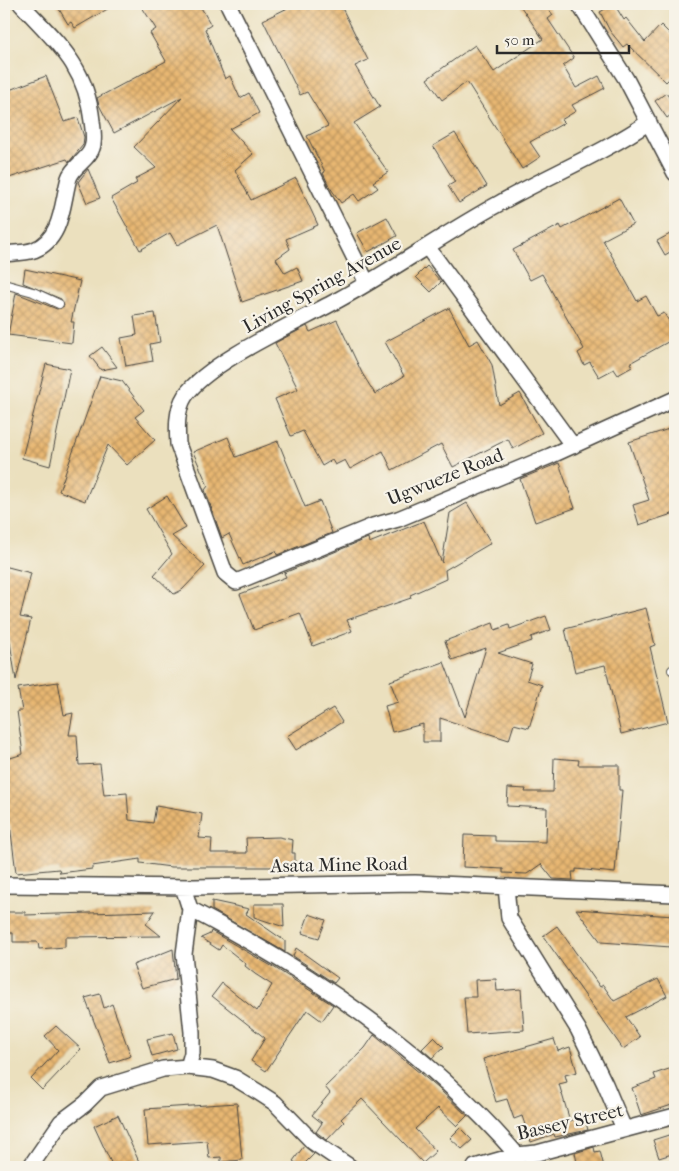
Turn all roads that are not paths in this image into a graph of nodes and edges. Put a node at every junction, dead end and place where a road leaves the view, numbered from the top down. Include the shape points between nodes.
1 (21, 4) edge
2 (228, 4) edge
3 (579, 4) edge
4 (649, 122) junction
5 (675, 172) edge
6 (428, 248) junction
7 (4, 254) edge
8 (367, 283) junction
9 (4, 284) edge
10 (59, 304) dead end
11 (675, 400) edge
12 (573, 446) junction
13 (228, 577) joint
14 (4, 885) edge
15 (183, 887) junction
16 (506, 887) junction
17 (675, 894) edge
18 (190, 909) junction
19 (188, 1067) junction
20 (675, 1116) edge
21 (624, 1129) junction
22 (517, 1155) junction
23 (30, 1167) edge
24 (350, 1167) edge
25 (475, 1167) edge

1 - 7 street via 75,65 92,112 92,148 70,176 62,212 50,237 32,251
2 - 8 street
3 - 4 street via 626,78
4 - 5 street
4 - 6 street, Living Spring Avenue via 622,141 486,210
6 - 8 street, Living Spring Avenue
6 - 12 street
8 - 13 street, Living Spring Avenue via 229,359 185,396 177,427 178,444
9 - 10 lane
11 - 12 street, Ugwueze Road
12 - 13 street, Ugwueze Road via 236,582
14 - 15 street, Asata Mine Road
15 - 16 street, Asata Mine Road via 367,883
15 - 18 street
16 - 17 street, Asata Mine Road
16 - 21 street via 509,918 578,1029
18 - 19 street via 184,954 192,1032
18 - 22 street via 340,996 429,1064 485,1118
19 - 23 street via 163,1069 101,1088 61,1122
19 - 24 street via 213,1070 258,1092 275,1103 313,1142
20 - 21 street, Bassey Street
21 - 22 street, Bassey Street via 537,1153
22 - 25 street, Bassey Street

